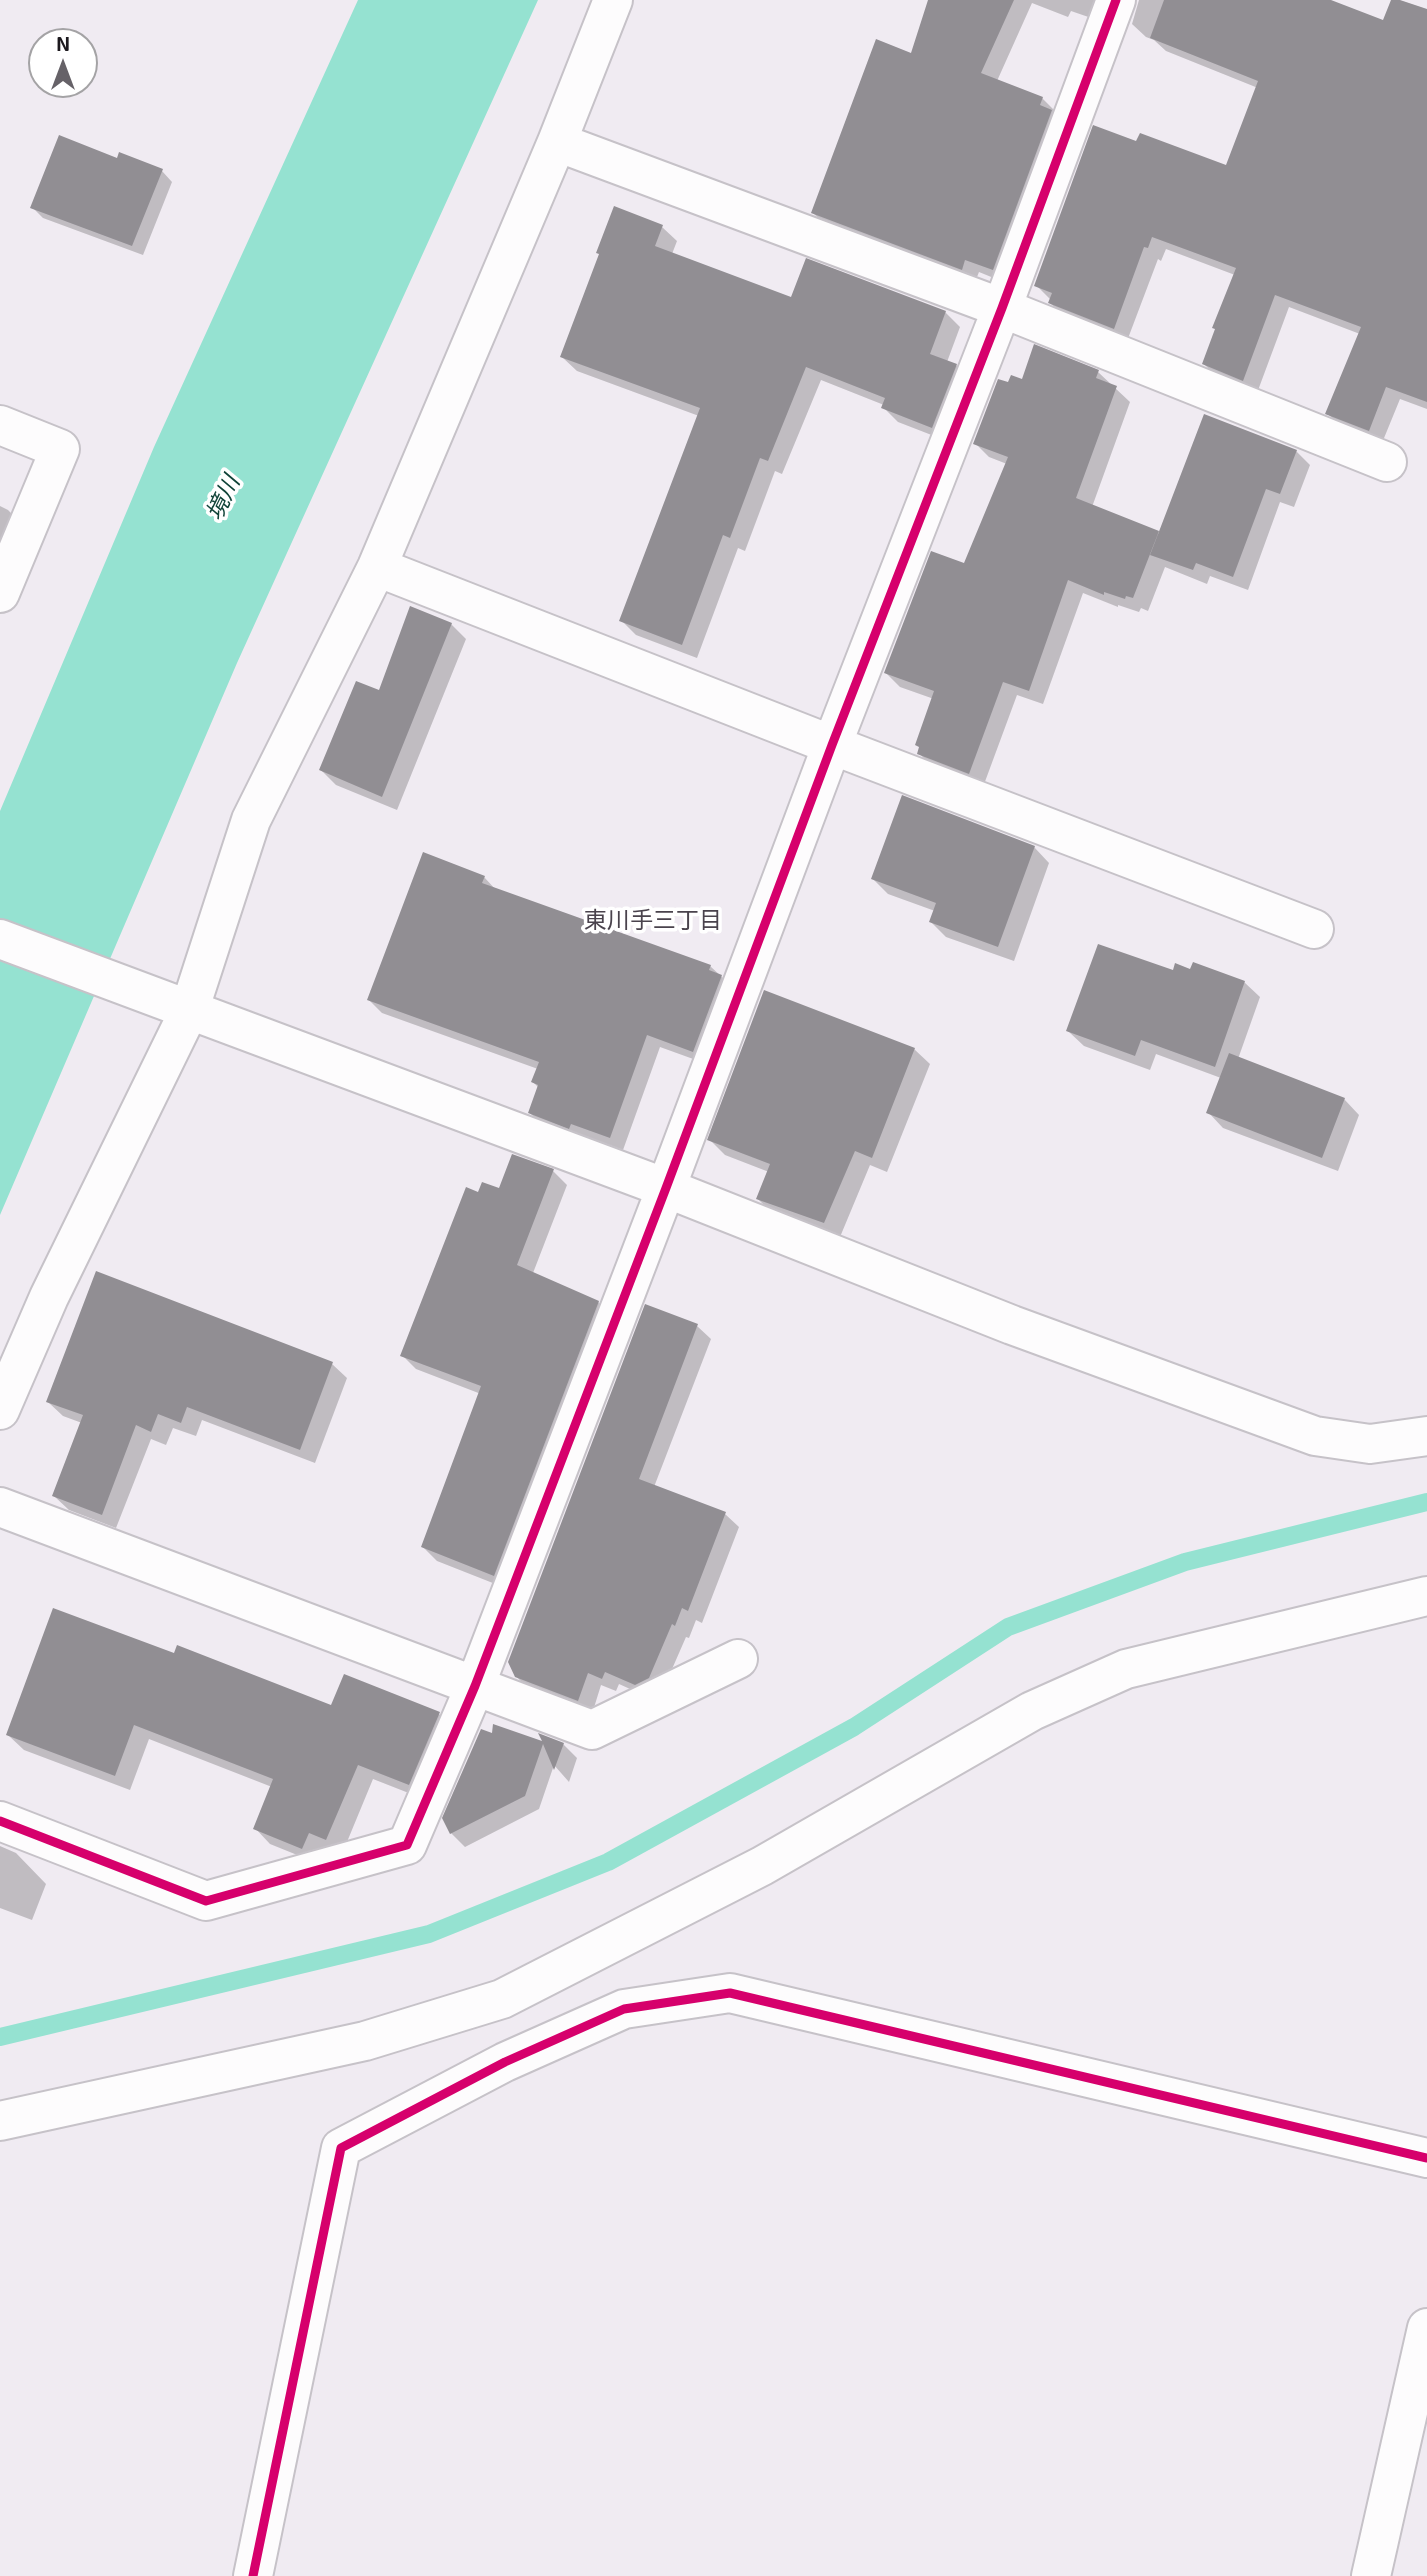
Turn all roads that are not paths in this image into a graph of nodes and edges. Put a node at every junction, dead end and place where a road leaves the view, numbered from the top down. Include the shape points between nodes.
1 (613, 0) edge
2 (1115, 0) edge
3 (556, 142) junction
4 (1002, 308) junction
5 (0, 425) edge
6 (1387, 461) dead end
7 (377, 567) junction
8 (0, 593) edge
9 (832, 745) junction
10 (1314, 929) dead end
11 (0, 939) edge
12 (189, 1012) junction
13 (666, 1188) junction
14 (0, 1410) edge
15 (1427, 1436) edge
16 (0, 1507) edge
17 (1427, 1596) edge
18 (738, 1659) dead end
19 (475, 1686) junction
20 (0, 1821) edge
21 (0, 2121) edge
22 (1427, 2158) edge
23 (1427, 2328) edge
24 (253, 2576) edge
25 (1371, 2576) edge

1 - 3 street
2 - 4 street
3 - 4 street
3 - 7 street
4 - 6 street
4 - 9 street
5 - 8 street via 60,449
7 - 9 street
7 - 12 street via 251,820
9 - 10 street
9 - 13 street
11 - 12 street
12 - 13 street
12 - 14 street via 49,1297
13 - 15 street via 1012,1325 1315,1436 1370,1444
13 - 19 street
16 - 19 street
17 - 21 street via 1126,1669 1032,1711 762,1866 502,1999 365,2041
18 - 19 street via 592,1730
19 - 20 street via 407,1845 206,1901
22 - 24 street via 730,1993 624,2009 505,2062 341,2148
23 - 25 street

